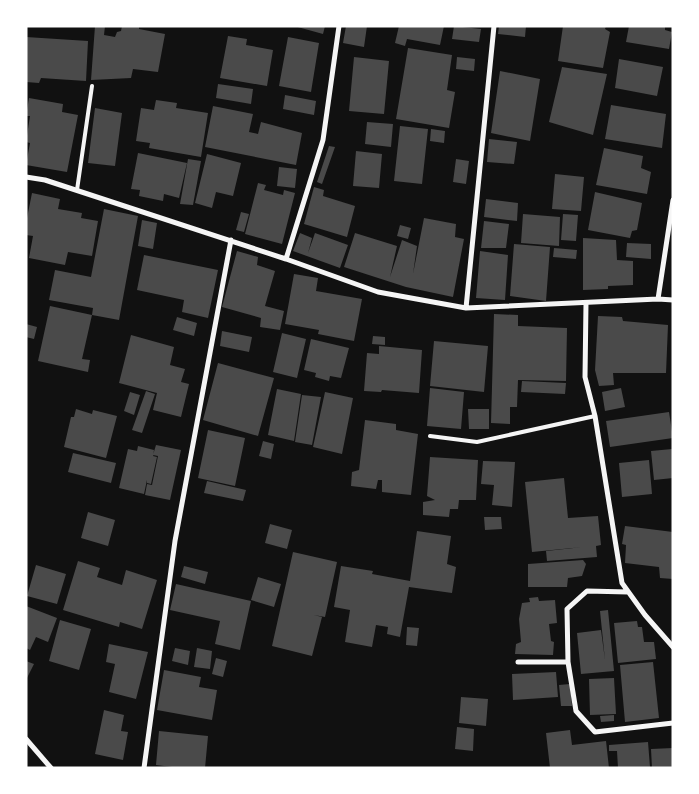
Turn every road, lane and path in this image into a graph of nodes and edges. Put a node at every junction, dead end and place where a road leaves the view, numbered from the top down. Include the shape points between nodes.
1 (339, 26) edge
2 (494, 26) edge
3 (92, 86) dead end
4 (26, 177) edge
5 (77, 190) junction
6 (673, 200) edge
7 (231, 240) junction
8 (286, 259) junction
9 (658, 299) junction
10 (673, 300) edge
11 (586, 303) junction
12 (466, 308) junction
13 (595, 416) junction
14 (430, 436) dead end
15 (628, 592) junction
16 (673, 647) edge
17 (518, 662) dead end
18 (568, 662) junction
19 (673, 723) edge
20 (26, 739) edge
21 (44, 760) junction
22 (40, 768) edge
23 (51, 768) edge
24 (144, 768) edge

1 - 8 street via 324,140
2 - 12 street
3 - 5 lane
4 - 5 street
5 - 7 street
6 - 9 street
7 - 8 street
7 - 24 street via 174,542
8 - 12 street via 378,292
9 - 10 street
9 - 11 street
11 - 12 street
11 - 13 street via 585,377
13 - 14 lane via 477,442
13 - 15 street via 622,583
15 - 16 street
15 - 18 street via 587,591 567,609
17 - 18 street
18 - 19 street via 576,711 595,732
20 - 21 street
21 - 22 street
21 - 23 street

